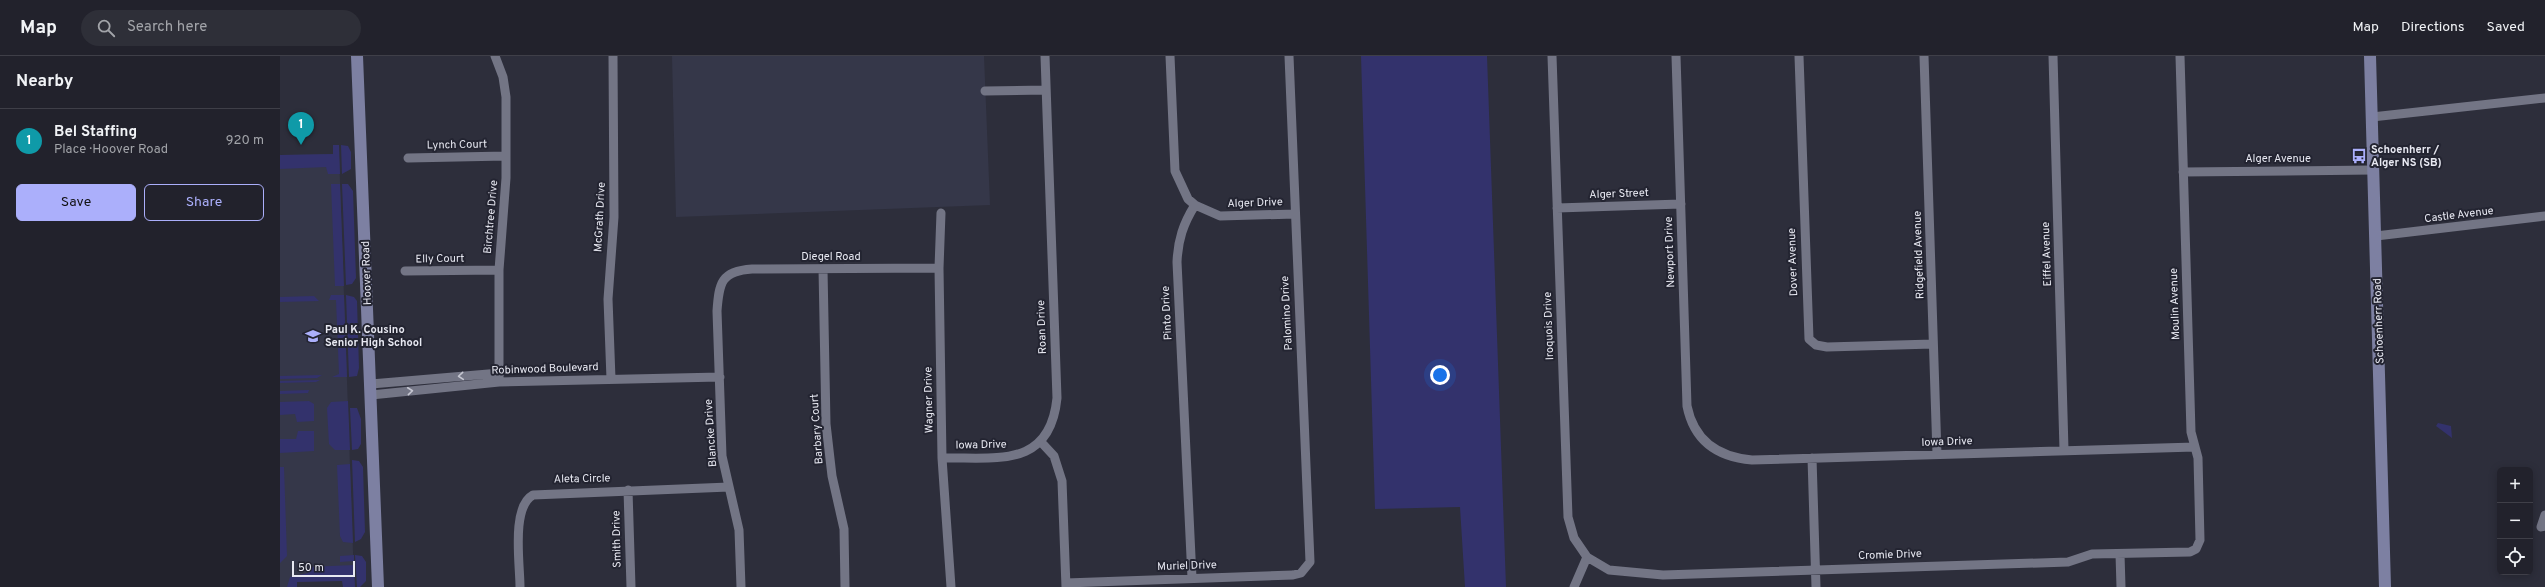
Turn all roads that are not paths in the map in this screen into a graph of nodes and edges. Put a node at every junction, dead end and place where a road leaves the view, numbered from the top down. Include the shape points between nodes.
1 (357, 56) edge
2 (613, 56) edge
3 (1045, 56) edge
4 (1170, 56) edge
5 (1290, 56) edge
6 (1552, 56) edge
7 (1676, 56) edge
8 (1799, 56) edge
9 (1924, 56) edge
10 (2053, 56) edge
11 (2180, 56) edge
12 (2370, 56) edge
13 (494, 57) edge
14 (1046, 90) junction
15 (985, 91) dead end
16 (2545, 98) edge
17 (2372, 117) junction
18 (506, 156) junction
19 (408, 158) dead end
20 (2374, 170) junction
21 (2183, 172) junction
22 (1681, 204) junction
23 (1195, 205) junction
24 (1557, 208) junction
25 (941, 213) dead end
26 (1295, 214) junction
27 (2545, 216) edge
28 (2376, 236) junction
29 (939, 268) junction
30 (824, 269) junction
31 (499, 270) junction
32 (406, 271) dead end
33 (725, 277) joint
34 (1933, 344) junction
35 (720, 377) junction
36 (499, 378) junction
37 (611, 379) junction
38 (371, 389) junction
39 (1041, 442) junction
40 (1704, 442) joint
41 (2195, 447) junction
42 (2064, 450) junction
43 (1937, 454) junction
44 (942, 458) junction
45 (1812, 458) junction
46 (729, 487) junction
47 (628, 490) junction
48 (2545, 515) edge
49 (2545, 526) edge
50 (2196, 549) joint
51 (2120, 554) junction
52 (1587, 557) junction
53 (1307, 568) joint
54 (1816, 570) junction
55 (1192, 578) junction
56 (1066, 585) edge
57 (378, 587) edge
58 (520, 587) edge
59 (631, 587) edge
60 (741, 587) edge
61 (845, 587) edge
62 (951, 587) edge
63 (1574, 587) edge
64 (1816, 587) edge
65 (2121, 587) edge
66 (2385, 587) edge

1 - 38 main road, Hoover Road
2 - 37 street, McGrath Drive via 614,217 608,299
3 - 14 street, Roan Drive
4 - 23 street via 1175,171 1183,192
5 - 26 street, Palomino Drive
6 - 24 street, Iroquois Drive
7 - 22 street, Newport Drive
8 - 34 street, Dover Avenue via 1809,339 1816,345 1827,348
9 - 34 street, Ridgefield Avenue
10 - 42 street, Eiffel Avenue
11 - 21 street, Moulin Avenue
12 - 17 main road, Schoenherr Road
13 - 18 street, Birchtree Drive via 505,87
14 - 15 street
14 - 39 street, Roan Drive via 1057,398 1054,418
16 - 17 street
17 - 20 main road, Schoenherr Road
18 - 19 street, Lynch Court
18 - 31 street, Birchtree Drive
20 - 21 street, Alger Avenue
20 - 28 main road, Schoenherr Road
21 - 41 street, Moulin Avenue via 2191,432
22 - 24 street, Alger Street
22 - 40 street, Newport Drive via 1687,406 1694,428
23 - 26 street, Alger Drive via 1220,216
23 - 55 street, Pinto Drive via 1180,234 1177,262
24 - 52 street, Iroquois Drive via 1568,517 1574,538
25 - 29 street, Wagner Drive
26 - 53 street, Palomino Drive via 1310,551
27 - 28 street, Castle Avenue
28 - 66 main road, Schoenherr Road
29 - 30 street, Diegel Road
29 - 44 street, Wagner Drive
30 - 33 street, Diegel Road via 747,269
30 - 61 street, Barbary Court via 826,424 832,476 844,529
31 - 32 street, Elly Court
31 - 36 street, Birchtree Drive
33 - 35 street, Blancke Drive via 720,288 717,311
34 - 43 street, Ridgefield Avenue
35 - 37 street, Robinwood Boulevard
35 - 46 street, Blancke Drive via 722,456
36 - 37 street, Robinwood Boulevard
36 - 38 street, Robinwood Boulevard
38 - 57 main road, Hoover Road
39 - 44 street, Iowa Drive via 1028,452 1010,457
39 - 56 street via 1054,456 1062,481
40 - 45 street, Iowa Drive via 1720,453 1735,458
41 - 42 street, Iowa Drive
41 - 50 street, Moulin Avenue via 2198,461 2200,538
42 - 43 street, Iowa Drive
43 - 45 street, Iowa Drive
44 - 62 street, Wagner Drive
45 - 54 street
46 - 47 street, Aleta Circle
46 - 60 street, Blancke Drive via 739,530
47 - 58 street, Aleta Circle via 544,493 527,498 519,527
47 - 59 street, Smith Drive
48 - 49 street via 2541,527
50 - 51 street, Cromie Drive via 2190,552
51 - 54 street, Cromie Drive via 2092,554 2068,562
51 - 65 street
52 - 54 street, Cromie Drive via 1609,570 1641,574
52 - 63 street
53 - 55 street, Muriel Drive via 1293,575
54 - 64 street
55 - 56 street, Muriel Drive

